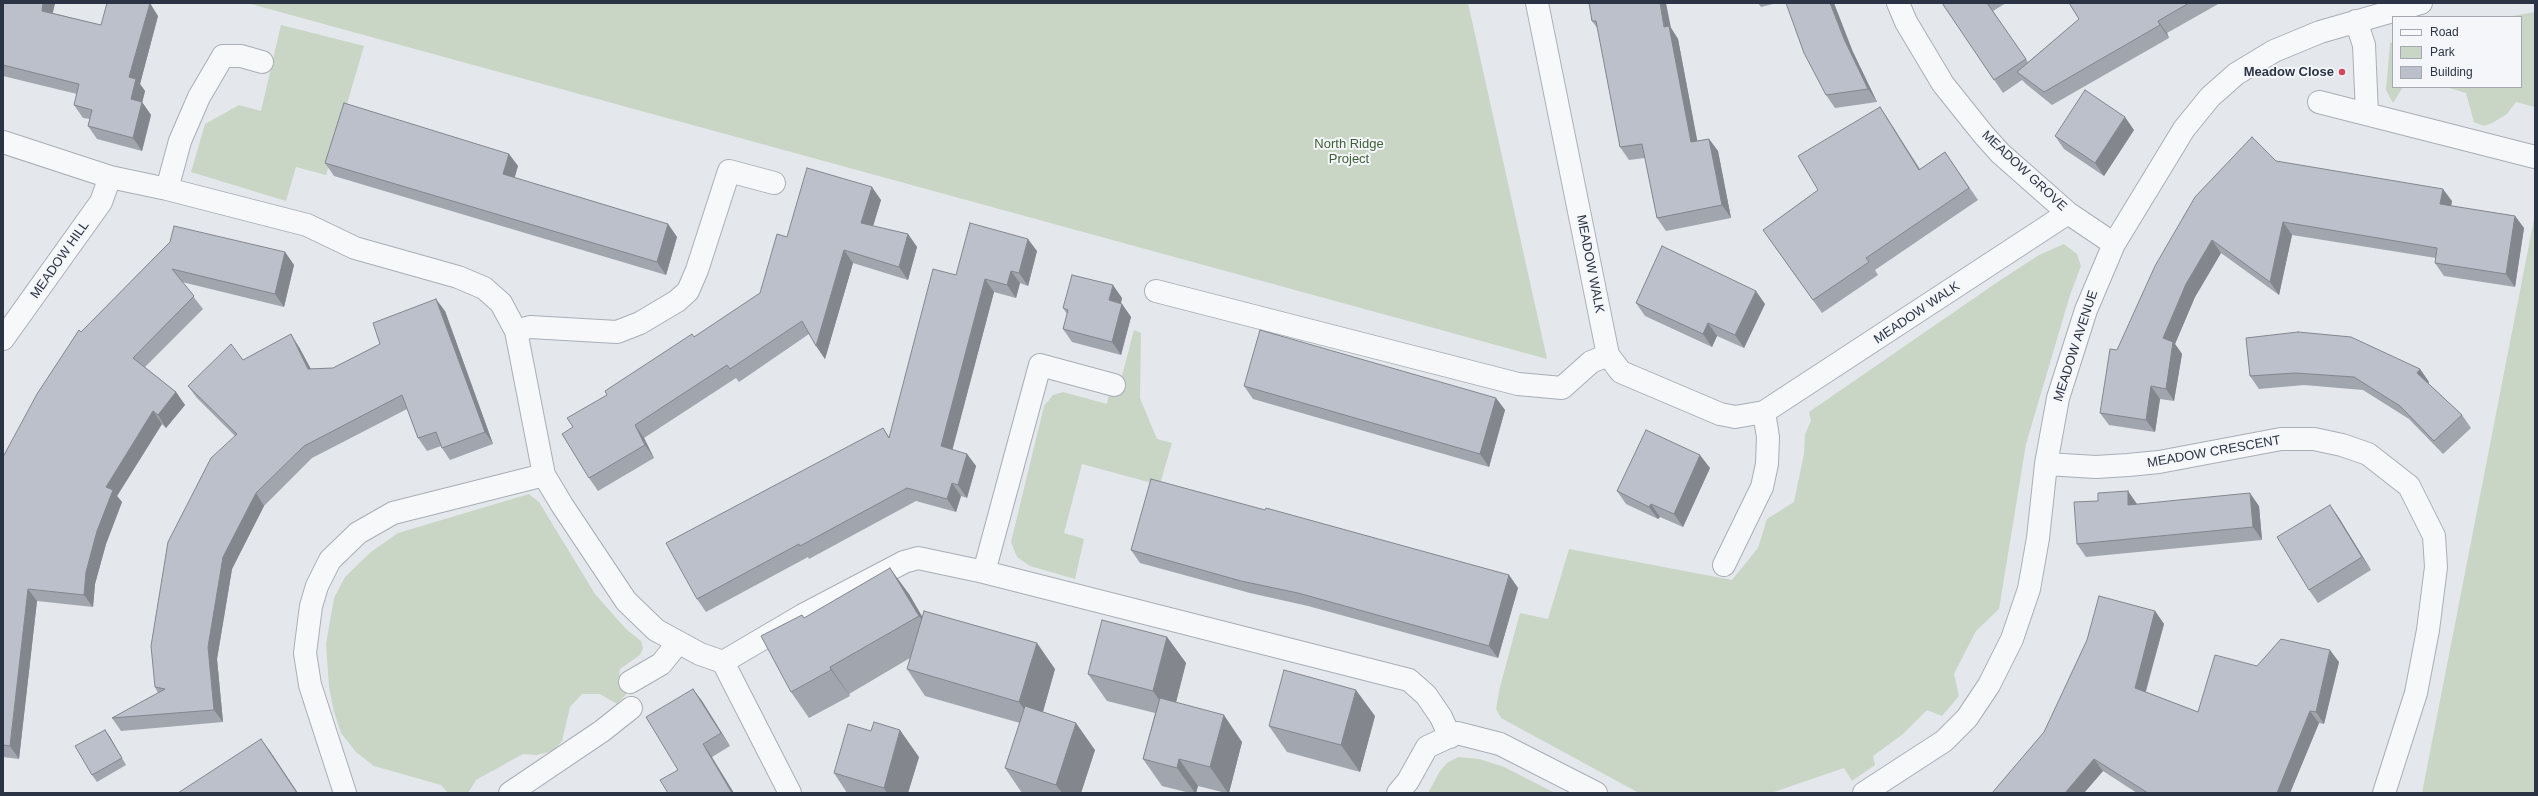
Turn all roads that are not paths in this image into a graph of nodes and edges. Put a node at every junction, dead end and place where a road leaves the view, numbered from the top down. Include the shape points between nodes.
1 (1537, 3) edge
2 (1898, 3) edge
3 (2421, 3) edge
4 (2356, 21) junction
5 (262, 62) dead end
6 (2319, 102) dead end
7 (2367, 114) junction
8 (3, 142) edge
9 (2535, 157) edge
10 (110, 177) junction
11 (774, 183) dead end
12 (167, 189) junction
13 (2068, 213) junction
14 (2114, 244) junction
15 (1156, 291) dead end
16 (516, 331) junction
17 (3, 339) edge
18 (1608, 355) junction
19 (1114, 385) dead end
20 (1764, 412) junction
21 (2046, 464) junction
22 (544, 475) junction
23 (1724, 565) dead end
24 (984, 572) junction
25 (678, 643) junction
26 (723, 662) junction
27 (630, 682) dead end
28 (631, 708) dead end
29 (1453, 735) junction
30 (345, 793) edge
31 (510, 793) edge
32 (790, 793) edge
33 (1398, 793) edge
34 (1596, 793) edge
35 (1864, 793) edge
36 (2384, 793) edge

1 - 18 street, MEADOW WALK
2 - 13 street, MEADOW GROVE via 1906,22 1947,90 2000,153
3 - 4 street, MEADOW AVENUE
4 - 7 street via 2364,45
4 - 14 street, MEADOW AVENUE via 2320,32 2274,51 2236,74 2210,97 2184,129
5 - 12 street via 242,56 223,56 199,97 180,141
6 - 7 street
7 - 9 street
8 - 10 street
10 - 12 street
10 - 17 street, MEADOW HILL via 101,202
11 - 16 street via 729,171 688,291 640,323 617,332 530,328
12 - 16 street via 307,225 355,248 463,279 484,288 501,303
13 - 14 street, MEADOW GROVE
13 - 20 street, MEADOW WALK
14 - 21 street, MEADOW AVENUE via 2086,310 2071,355 2058,398
15 - 18 street via 1518,384 1562,388 1591,362
16 - 22 street
18 - 20 street, MEADOW WALK via 1621,372 1720,414 1735,417
19 - 24 street via 1040,365
20 - 23 street via 1768,437 1767,464 1762,487
21 - 35 street, MEADOW AVENUE via 2038,538 2029,589 2015,631 1989,686 1967,718 1944,741
21 - 36 street, MEADOW CRESCENT via 2091,467 2128,465 2159,462 2281,439 2314,439 2342,444 2368,454 2409,486 2434,536 2436,567 2416,693
22 - 25 street via 598,562 626,601 656,630
22 - 30 street via 393,512 358,533 330,560 317,586 311,606 305,653 310,685
24 - 26 street via 918,558 904,562 803,615
24 - 29 street via 1409,680 1426,695
25 - 26 street
25 - 27 street via 662,664
26 - 32 street
28 - 31 street via 602,731
29 - 33 street via 1427,747 1408,782
29 - 34 street via 1500,744

